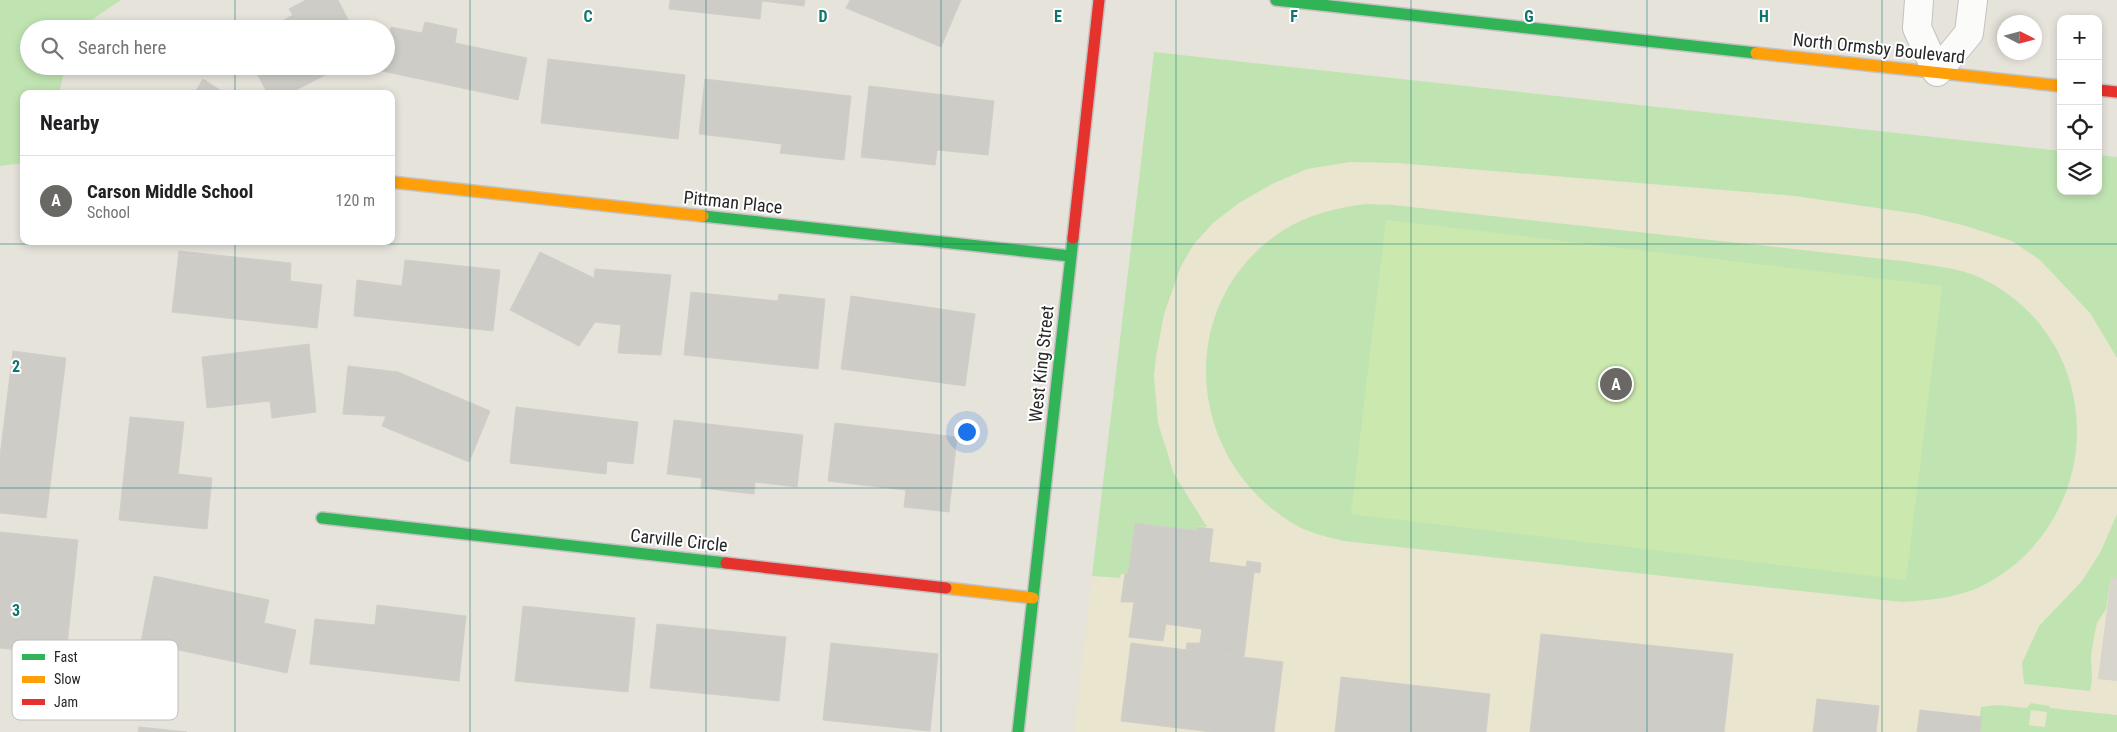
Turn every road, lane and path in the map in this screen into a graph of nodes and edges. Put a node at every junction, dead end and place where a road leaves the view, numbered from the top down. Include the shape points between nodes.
1 (1099, 0) edge
2 (1276, 0) edge
3 (1919, 0) edge
4 (1973, 0) edge
5 (1937, 72) junction
6 (2057, 86) edge
7 (2102, 90) edge
8 (2117, 92) edge
9 (395, 182) edge
10 (1070, 256) junction
11 (322, 518) dead end
12 (1033, 598) junction
13 (1018, 732) edge

1 - 10 street, West King Street
2 - 5 street, North Ormsby Boulevard
3 - 5 street via 1917,28
4 - 5 street via 1969,33
5 - 6 street, North Ormsby Boulevard
7 - 8 street
9 - 10 street, Pittman Place
10 - 12 street, West King Street
11 - 12 street, Carville Circle
12 - 13 street, West King Street

